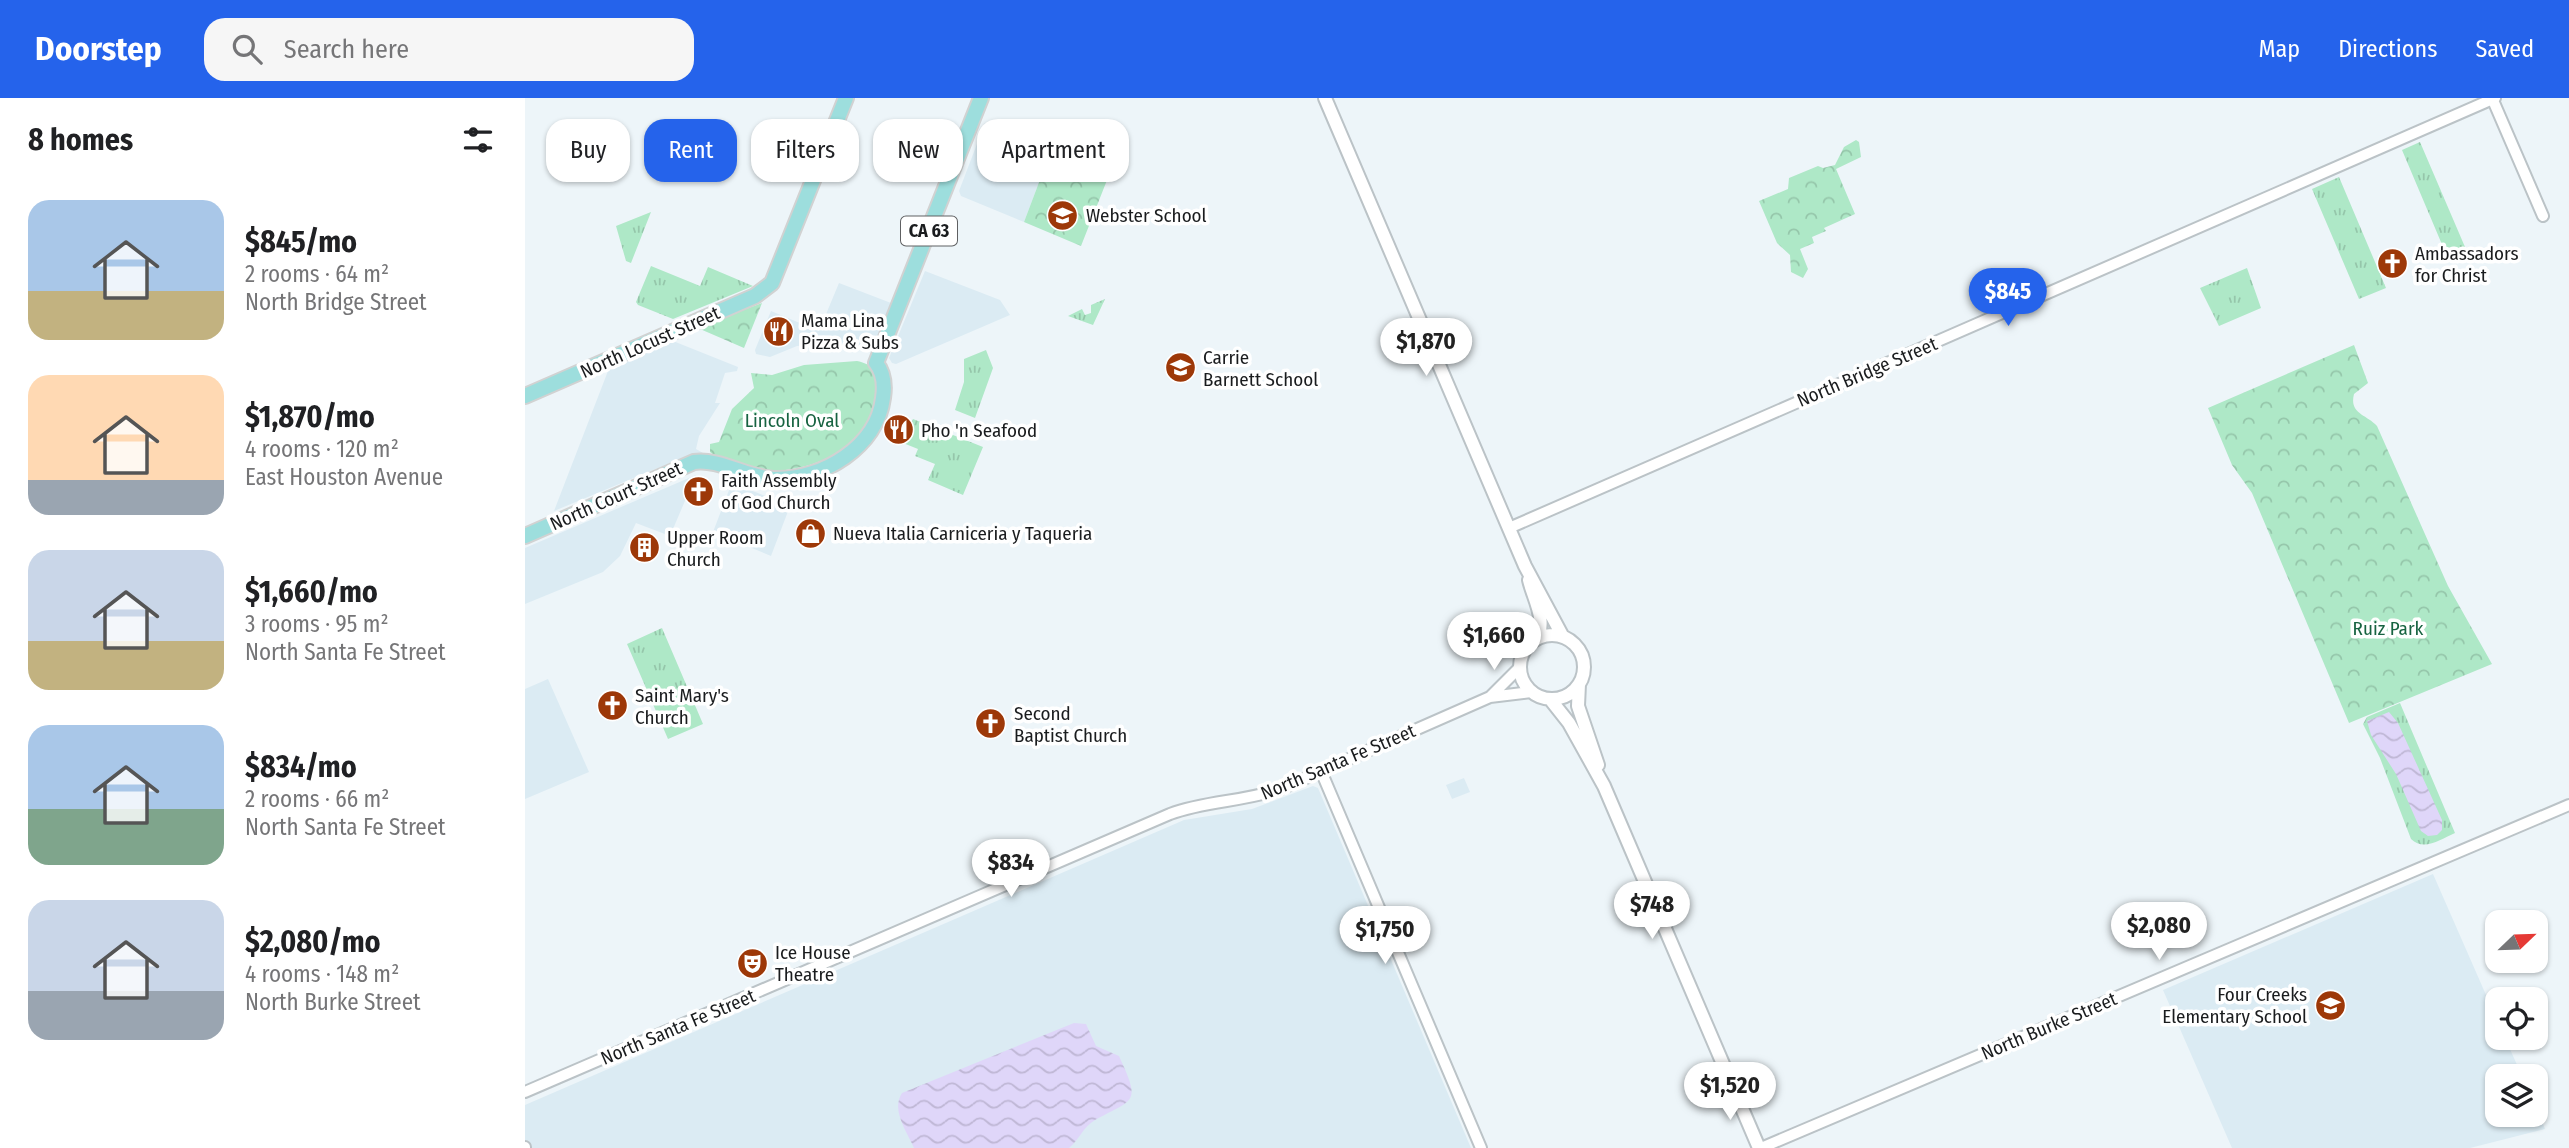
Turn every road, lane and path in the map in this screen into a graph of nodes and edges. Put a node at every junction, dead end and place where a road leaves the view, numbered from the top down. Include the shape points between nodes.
1 (846, 98) edge
2 (981, 98) edge
3 (1325, 98) edge
4 (2493, 98) edge
5 (2543, 216) dead end
6 (525, 396) edge
7 (1509, 528) junction
8 (525, 536) edge
9 (1525, 566) junction
10 (1563, 637) junction
11 (1535, 640) junction
12 (1520, 667) junction
13 (1579, 684) junction
14 (1531, 692) junction
15 (1490, 697) junction
16 (1550, 699) junction
17 (1321, 771) junction
18 (1604, 786) junction
19 (2569, 805) edge
20 (525, 1092) edge
21 (1481, 1148) edge
22 (1760, 1148) edge

1 - 6 main road, North Locust Street via 772,283 755,296
2 - 8 main road, North Court Street / CA 63 via 876,363 884,384 880,414 866,436 841,460 815,473 779,479 743,475 709,461 683,466
3 - 7 main road
4 - 5 street
4 - 7 street, North Bridge Street
7 - 9 main road
9 - 10 main road
9 - 11 main road via 1541,625
10 - 11 main road
10 - 13 main road via 1580,651
11 - 12 main road
12 - 14 main road
12 - 15 street, North Santa Fe Street
13 - 16 main road via 1567,696
13 - 18 main road via 1579,706
14 - 15 street, North Santa Fe Street
14 - 16 main road
15 - 17 street, North Santa Fe Street
16 - 18 main road
17 - 20 street, North Santa Fe Street via 1262,796 1198,804 1170,814
17 - 21 street
18 - 22 main road
19 - 22 street, North Burke Street

